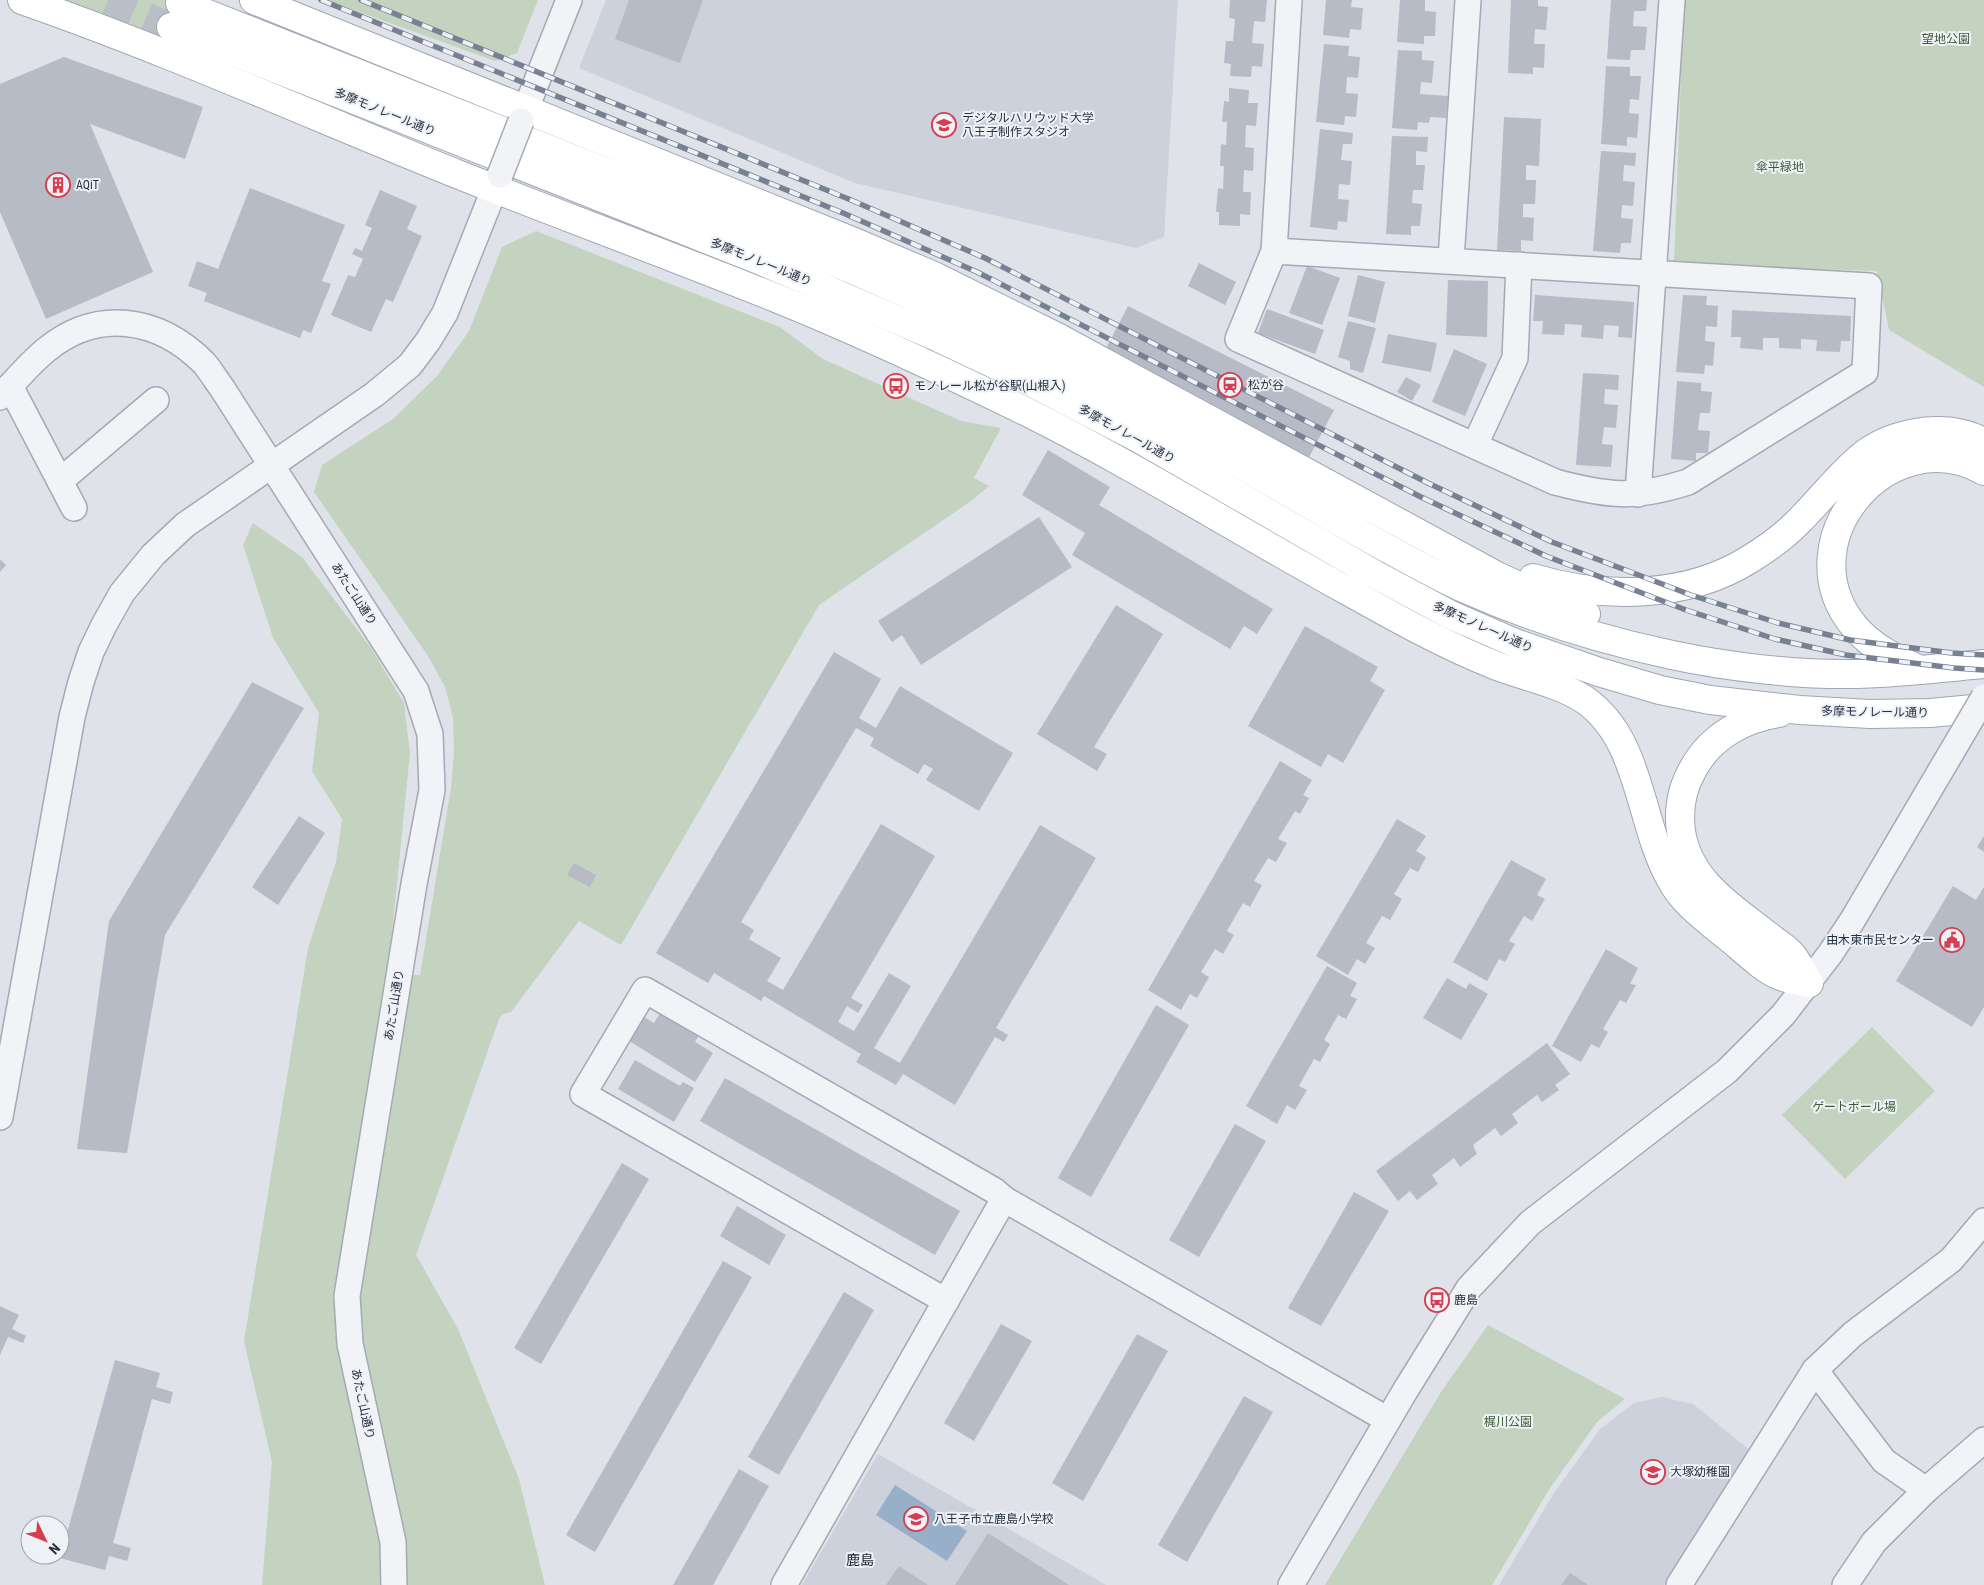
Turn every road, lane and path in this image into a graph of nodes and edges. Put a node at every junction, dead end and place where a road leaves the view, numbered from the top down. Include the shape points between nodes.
1 (22, 0) edge
2 (254, 0) edge
3 (569, 0) edge
4 (1289, 0) edge
5 (1468, 0) edge
6 (1672, 0) edge
7 (523, 115) junction
8 (497, 182) junction
9 (1274, 251) junction
10 (1451, 260) junction
11 (1519, 265) junction
12 (1653, 272) junction
13 (5, 391) edge
14 (156, 400) dead end
15 (1984, 442) edge
16 (1475, 445) junction
17 (270, 465) junction
18 (1984, 470) edge
19 (60, 481) junction
20 (1638, 494) junction
21 (74, 508) dead end
22 (1474, 562) junction
23 (1341, 587) junction
24 (1450, 615) junction
25 (1718, 663) junction
26 (1984, 664) edge
27 (1921, 670) junction
28 (1984, 696) edge
29 (1984, 708) edge
30 (1800, 710) junction
31 (1809, 983) junction
32 (0, 1117) edge
33 (1004, 1199) junction
34 (1984, 1221) edge
35 (946, 1301) junction
36 (1815, 1370) junction
37 (1388, 1420) junction
38 (1984, 1440) edge
39 (1926, 1490) junction
40 (394, 1585) edge
41 (784, 1585) edge
42 (1291, 1585) edge
43 (1679, 1585) edge
44 (1845, 1585) edge

1 - 8 main road
2 - 7 main road
3 - 7 street
4 - 9 street
5 - 10 street
6 - 12 street
7 - 8 street, bridge
7 - 22 main road via 934,276 1059,338
8 - 17 street via 445,314 410,365 375,394
8 - 23 main road via 856,332 1018,408 1195,503
9 - 10 street
9 - 16 street via 1238,338
10 - 11 street
11 - 12 street
11 - 16 street via 1514,358
12 - 20 street
12 - 20 street via 1869,286 1865,372 1688,482
13 - 17 street, あたご山通り via 46,350 76,332 108,323 134,323 157,330 204,364
13 - 19 street
14 - 19 street
15 - 22 main road via 1963,434 1934,431 1908,434 1885,443 1863,455 1845,471 1800,521 1765,550 1730,570 1684,585 1639,593 1596,591 1548,583
16 - 20 street via 1555,482 1605,493
17 - 32 street via 185,525 153,555 122,593 91,652 72,717
17 - 40 street, あたご山通り via 416,691 430,734 432,790 347,1296 350,1344 393,1542
18 - 27 main road via 1955,460 1934,458 1916,461 1879,476 1850,506 1832,545 1834,586 1854,626 1880,648
19 - 21 street
22 - 25 main road via 1542,597
23 - 24 main road
23 - 31 main road via 1436,640 1575,694 1593,707 1618,736 1661,860 1684,899 1776,975
24 - 25 main road, 多摩モノレール通り via 1020,376 759,260 176,15 842,265 925,301 1053,363 1462,587 1526,613 1596,635
24 - 30 main road, 多摩モノレール通り via 1515,643 1660,690 1710,700
25 - 27 main road, 多摩モノレール通り via 1855,674
26 - 27 main road, 多摩モノレール通り
28 - 31 street, bridge via 1852,921
29 - 30 main road, 多摩モノレール通り via 1870,714
30 - 31 main road via 1736,726 1712,745 1697,760 1687,779 1680,819 1683,846 1705,884 1791,954
31 - 37 street via 1783,1015 1727,1071 1565,1195 1504,1249 1469,1288
33 - 35 street
33 - 35 street via 645,990 583,1094
33 - 37 street
34 - 36 street via 1951,1260 1853,1334
35 - 41 street
36 - 39 street via 1884,1461
36 - 43 street
37 - 42 street
38 - 39 street
39 - 44 street via 1874,1542

